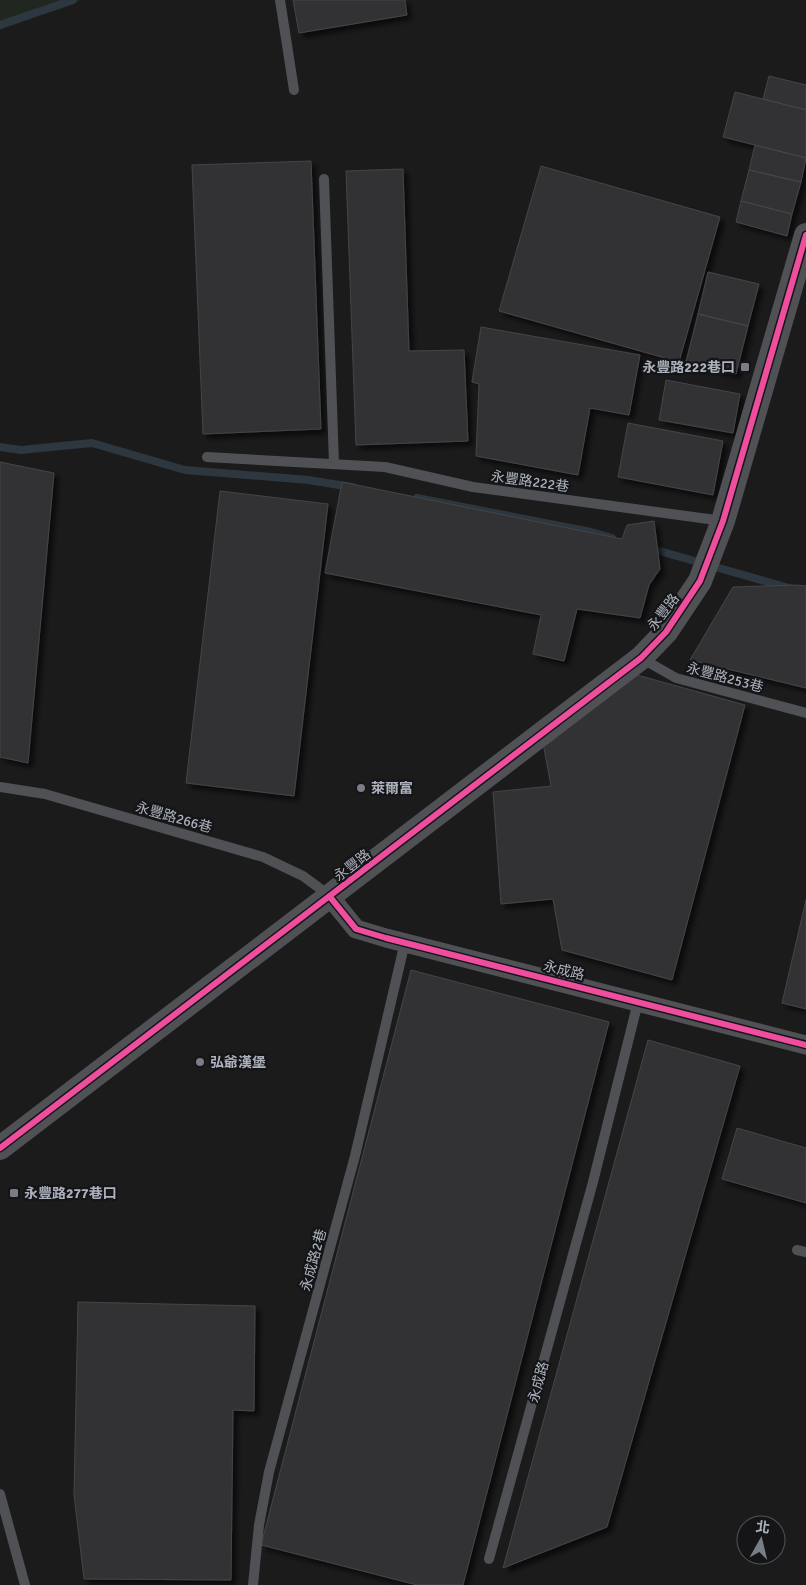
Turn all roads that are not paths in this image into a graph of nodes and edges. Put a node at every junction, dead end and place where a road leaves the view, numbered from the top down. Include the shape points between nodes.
1 (280, 0) edge
2 (294, 90) dead end
3 (324, 179) dead end
4 (806, 235) edge
5 (207, 457) dead end
6 (334, 463) junction
7 (723, 521) junction
8 (641, 658) junction
9 (806, 713) edge
10 (0, 787) edge
11 (330, 897) junction
12 (406, 942) junction
13 (638, 1002) junction
14 (806, 1045) edge
15 (0, 1148) edge
16 (0, 1494) edge
17 (490, 1559) dead end
18 (24, 1585) edge
19 (253, 1585) edge

1 - 2 lane
3 - 6 lane
4 - 7 street
5 - 6 lane, 永豐路222巷
6 - 7 lane, 永豐路222巷 via 384,467 473,487
7 - 8 street, 永豐路 via 700,581 666,632
8 - 9 lane, 永豐路253巷 via 676,678
8 - 11 street, 永豐路
10 - 11 lane, 永豐路266巷 via 45,794 263,857 304,876
11 - 12 street, 永成路 via 356,929
11 - 15 street, 永豐路
12 - 13 street, 永成路
12 - 19 lane, 永成路2巷 via 355,1156 269,1472
13 - 14 street, 永成路
13 - 17 lane, 永成路 via 593,1182
16 - 18 lane

